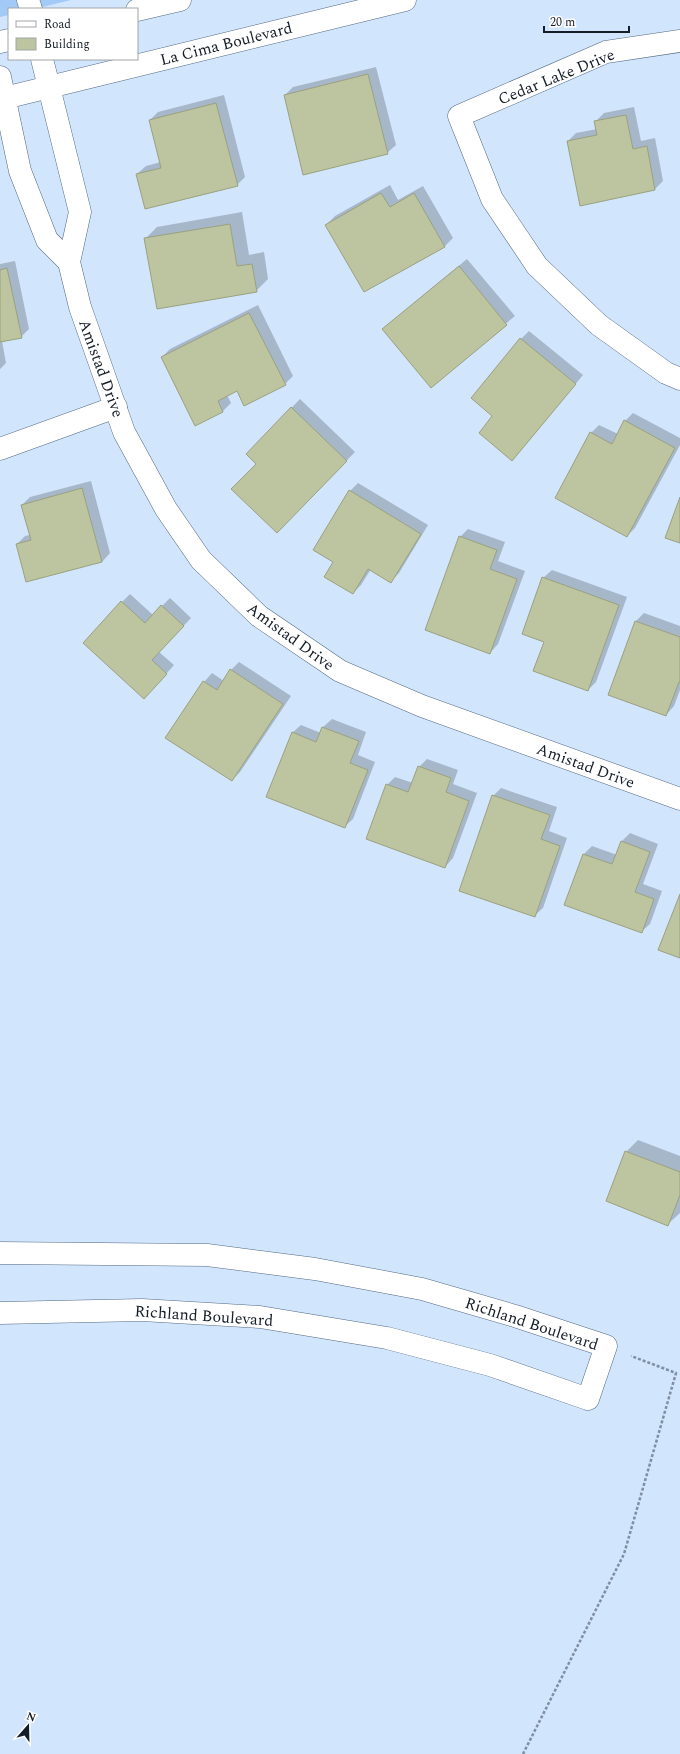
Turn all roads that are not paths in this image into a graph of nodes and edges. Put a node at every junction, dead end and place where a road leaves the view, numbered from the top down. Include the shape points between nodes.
1 (180, 0) edge
2 (405, 0) edge
3 (138, 10) edge
4 (680, 41) edge
5 (42, 60) edge
6 (49, 87) junction
7 (1, 91) edge
8 (69, 262) junction
9 (680, 379) edge
10 (116, 407) junction
11 (0, 450) edge
12 (680, 799) edge
13 (0, 1253) edge
14 (0, 1313) edge

1 - 3 street
2 - 6 street, La Cima Boulevard
4 - 9 street, Cedar Lake Drive via 606,52 459,116 492,199 537,266 600,325 666,373
5 - 6 street, Amistad Drive
6 - 7 street, La Cima Boulevard
6 - 8 street, Amistad Drive via 80,212
7 - 8 street via 20,171 47,240
8 - 10 street, Amistad Drive via 80,307
10 - 11 street
10 - 12 street, Amistad Drive via 124,432 166,510 201,560 259,616 340,671 422,706
13 - 14 street, Richland Boulevard via 207,1255 315,1269 422,1289 516,1316 606,1346 588,1399 490,1365 387,1338 260,1317 142,1310

